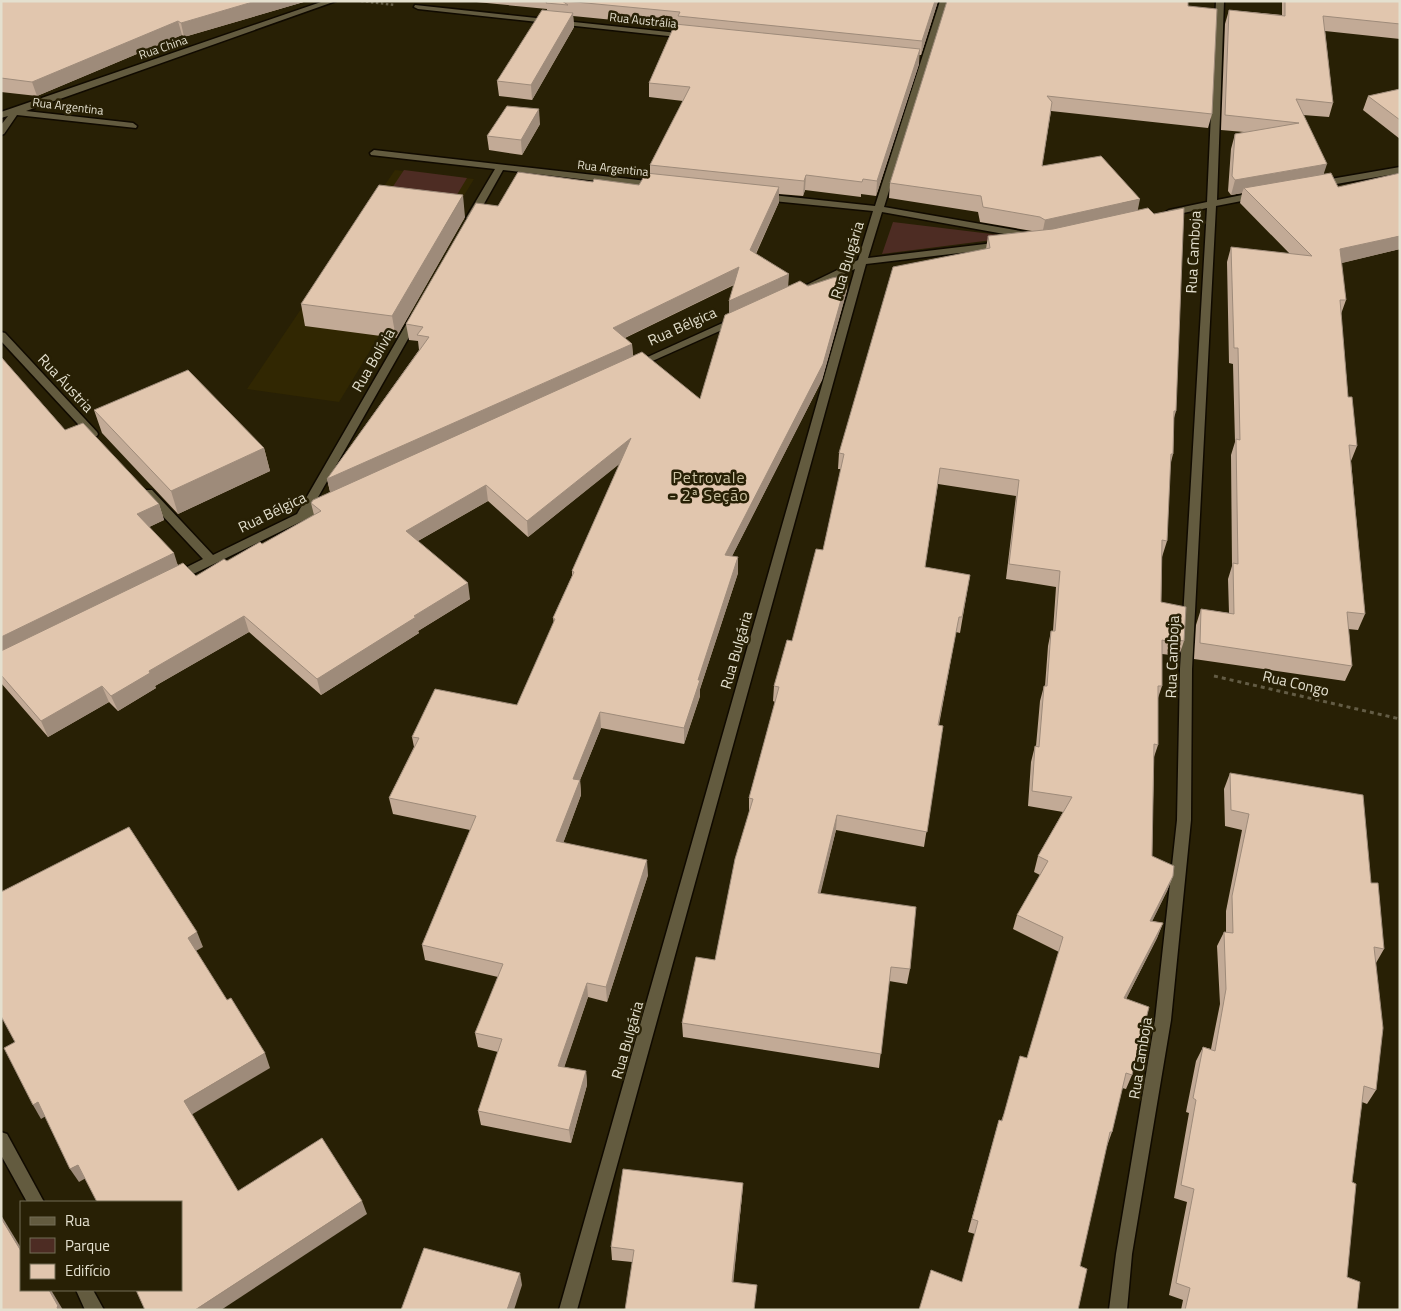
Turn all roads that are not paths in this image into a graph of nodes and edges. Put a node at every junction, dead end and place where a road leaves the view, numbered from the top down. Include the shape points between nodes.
1 (332, 1) edge
2 (944, 1) edge
3 (1220, 1) edge
4 (418, 7) road end
5 (701, 37) edge
6 (1, 111) edge
7 (15, 112) junction
8 (1, 115) edge
9 (133, 126) dead end
10 (1, 132) edge
11 (374, 153) dead end
12 (500, 168) junction
13 (1400, 170) edge
14 (665, 186) edge
15 (1306, 186) edge
16 (1268, 193) edge
17 (752, 195) edge
18 (1212, 203) junction
19 (879, 209) junction
20 (1158, 215) edge
21 (465, 228) edge
22 (862, 262) junction
23 (790, 295) edge
24 (421, 307) edge
25 (745, 315) edge
26 (1, 335) edge
27 (627, 368) edge
28 (103, 444) edge
29 (143, 488) edge
30 (338, 498) edge
31 (302, 515) junction
32 (211, 560) junction
33 (167, 582) edge
34 (1, 1139) edge
35 (35, 1201) edge
36 (85, 1291) edge
37 (95, 1310) edge
38 (568, 1310) edge
39 (1118, 1310) edge

1 - 7 street, Rua China
2 - 19 street, Rua Bulgária via 921,60
3 - 18 street, Rua Camboja
4 - 5 street, Rua Austrália
6 - 7 street, Rua Argentina
7 - 8 street, Rua China
7 - 9 street, Rua Argentina
7 - 10 street
11 - 12 street, Rua Argentina
12 - 14 street, Rua Argentina
12 - 21 street
13 - 15 street
16 - 18 street
17 - 19 street
18 - 20 street
18 - 39 street, Rua Camboja via 1186,669 1184,820 1163,1020 1124,1254
19 - 22 street, Rua Bulgária
19 - 22 street via 1040,239
22 - 23 street
22 - 38 street, Rua Bulgária
24 - 31 street, Rua Bolívia
25 - 27 street, Rua Bélgica
26 - 28 street, Rua Áustria
29 - 32 street
30 - 31 street, Rua Bélgica
31 - 32 street, Rua Bélgica
32 - 33 street, Rua Bélgica
34 - 35 street
36 - 37 street

